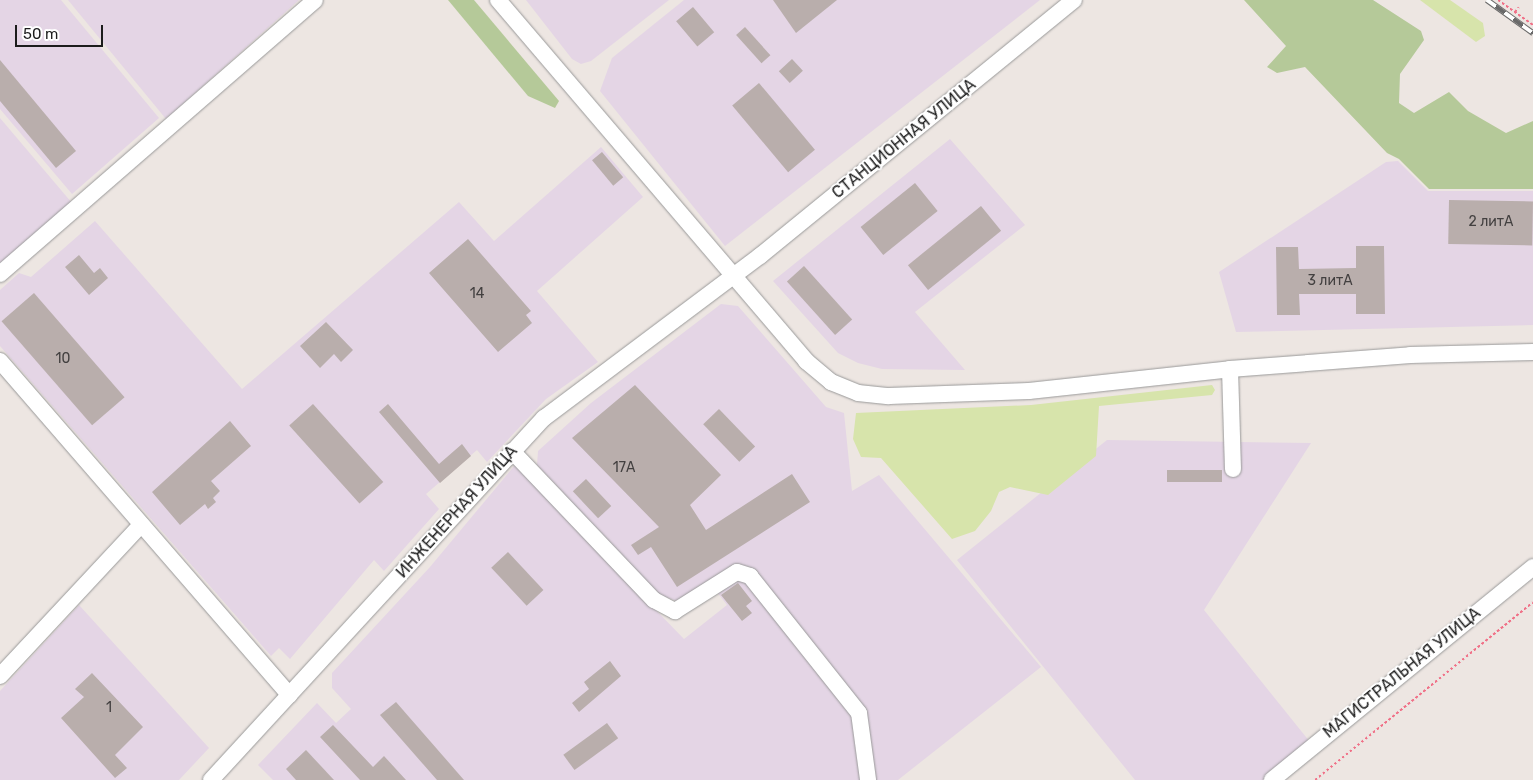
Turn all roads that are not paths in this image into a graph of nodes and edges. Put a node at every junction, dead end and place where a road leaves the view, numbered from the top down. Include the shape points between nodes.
1 (315, 0) edge
2 (498, 0) edge
3 (1074, 0) edge
4 (0, 274) edge
5 (732, 277) junction
6 (1533, 352) edge
7 (0, 361) edge
8 (1230, 369) junction
9 (512, 451) junction
10 (1232, 469) dead end
11 (141, 525) junction
12 (1533, 566) edge
13 (0, 676) edge
14 (289, 695) junction
15 (211, 780) edge
16 (868, 780) edge
17 (1272, 780) edge

1 - 4 street
2 - 5 street
3 - 5 street, СТАНЦИОННАЯ УЛИЦА
5 - 8 street via 806,361 831,382 858,393 889,396 1029,391
5 - 9 street, ИНЖЕНЕРНАЯ УЛИЦА via 544,418
6 - 8 street via 1410,355
7 - 11 street
8 - 10 street
9 - 14 street, ИНЖЕНЕРНАЯ УЛИЦА
9 - 16 street via 654,600 675,611 737,572 750,576 859,713
11 - 13 street
11 - 14 street
12 - 17 street, МАГИСТРАЛЬНАЯ УЛИЦА
14 - 15 street, ИНЖЕНЕРНАЯ УЛИЦА

